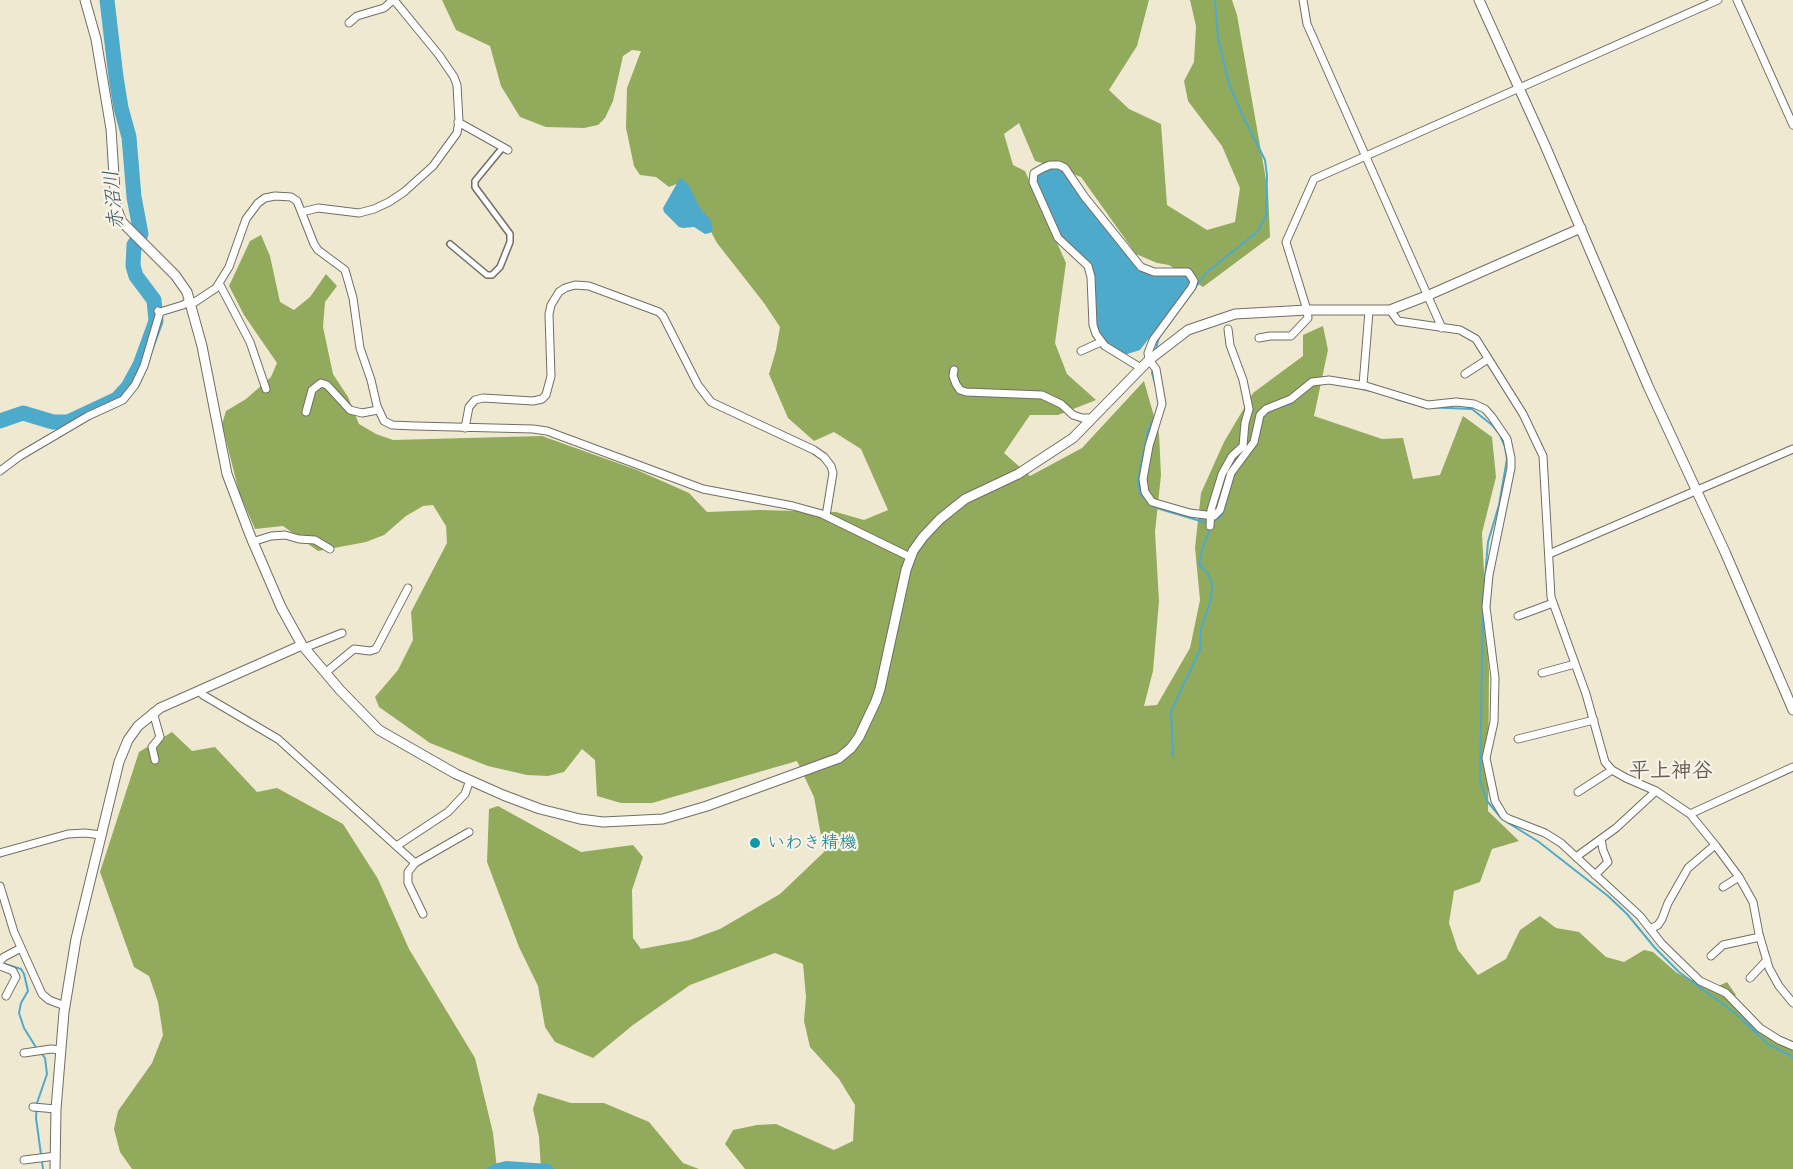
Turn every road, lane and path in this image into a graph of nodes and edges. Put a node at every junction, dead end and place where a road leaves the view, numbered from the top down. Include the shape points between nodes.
1 (85, 0) edge
2 (393, 0) edge
3 (1303, 0) edge
4 (1479, 0) edge
5 (1718, 0) edge
6 (1737, 0) edge
7 (349, 23) dead end
8 (1519, 89) junction
9 (458, 122) junction
10 (1793, 125) edge
11 (505, 148) joint
12 (1367, 156) junction
13 (302, 213) junction
14 (1581, 228) junction
15 (450, 244) dead end
16 (219, 283) junction
17 (1429, 295) junction
18 (190, 301) junction
19 (1307, 310) junction
20 (1390, 310) junction
21 (1369, 311) junction
22 (1442, 328) junction
23 (1228, 329) dead end
24 (1259, 338) dead end
25 (1101, 342) junction
26 (1081, 351) dead end
27 (1488, 359) junction
28 (1149, 360) junction
29 (1141, 368) junction
30 (954, 370) dead end
31 (1465, 374) dead end
32 (1363, 386) junction
33 (266, 389) dead end
34 (378, 410) junction
35 (306, 412) dead end
36 (1092, 418) junction
37 (465, 428) junction
38 (1793, 449) edge
39 (0, 471) edge
40 (1697, 491) junction
41 (826, 516) junction
42 (1211, 516) junction
43 (1210, 526) dead end
44 (252, 542) junction
45 (330, 549) dead end
46 (1549, 554) junction
47 (910, 556) junction
48 (408, 588) dead end
49 (1553, 603) junction
50 (1518, 616) dead end
51 (342, 633) dead end
52 (303, 647) junction
53 (1575, 664) junction
54 (325, 673) junction
55 (1542, 673) dead end
56 (199, 691) junction
57 (1793, 710) edge
58 (153, 712) junction
59 (1594, 720) junction
60 (1518, 739) dead end
61 (155, 760) dead end
62 (1793, 767) edge
63 (1612, 770) junction
64 (471, 780) junction
65 (1656, 791) junction
66 (1578, 792) dead end
67 (1690, 814) junction
68 (469, 832) dead end
69 (101, 835) junction
70 (1601, 839) junction
71 (398, 845) junction
72 (1715, 845) junction
73 (0, 853) edge
74 (1576, 857) junction
75 (415, 863) junction
76 (1595, 875) junction
77 (1739, 877) junction
78 (0, 886) edge
79 (1724, 886) dead end
80 (423, 914) dead end
81 (1650, 929) junction
82 (1760, 937) junction
83 (21, 948) junction
84 (1711, 956) dead end
85 (1767, 960) junction
86 (0, 961) edge
87 (0, 966) edge
88 (1750, 978) dead end
89 (6, 996) dead end
90 (1793, 1003) edge
91 (65, 1006) junction
92 (1793, 1046) edge
93 (61, 1050) junction
94 (24, 1053) dead end
95 (33, 1107) dead end
96 (56, 1109) junction
97 (56, 1156) junction
98 (24, 1160) dead end
99 (56, 1169) edge

1 - 18 street via 96,39 111,129 116,207 129,230 182,282
2 - 7 street
2 - 9 street via 454,76
3 - 12 street via 1307,24
4 - 8 street
5 - 8 street
6 - 10 street
8 - 12 street
8 - 14 street
9 - 11 street
9 - 13 street via 457,133 433,166 389,202 359,213 318,208
11 - 15 street via 475,181 475,187 511,238 500,267 488,275
12 - 17 street
12 - 19 street via 1312,181 1287,236 1287,248
13 - 16 street via 291,196 265,198 258,203 246,219 230,267
13 - 34 street via 318,250 345,270 360,348
14 - 17 street
14 - 40 street
16 - 18 street via 207,295
16 - 33 street via 250,342
17 - 20 street
17 - 22 street
18 - 39 street via 159,311 144,366 123,399 88,416
18 - 44 street via 227,474
19 - 21 street
19 - 24 street via 1308,318 1291,336
19 - 28 street via 1234,314 1188,330
20 - 21 street
20 - 22 street via 1398,321
21 - 32 street
22 - 27 street via 1468,333
23 - 42 street via 1249,409 1243,446 1222,474
25 - 26 street
25 - 28 street via 1093,324 1088,266 1058,238 1033,182 1034,173 1050,165 1065,168 1141,267 1154,272 1188,272 1192,276 1192,287 1153,340
25 - 29 street
27 - 31 street
27 - 46 street via 1523,414 1543,456
28 - 29 street
28 - 42 street via 1162,395 1162,409 1149,446 1144,492 1152,502
29 - 36 street
30 - 36 street via 952,376 960,390 1042,395 1073,415
32 - 42 street via 1329,380 1312,382 1292,399 1266,409 1260,415 1254,442 1231,472 1220,510
32 - 74 street via 1428,405 1474,404 1485,409 1507,439 1511,468 1486,607 1495,678 1494,722 1486,758 1496,801 1504,816 1554,838
34 - 35 street via 356,413 321,383 312,390
34 - 37 street via 384,421 392,425
36 - 47 street via 1053,453 965,499 932,527
37 - 41 street via 547,431 703,489
37 - 41 street via 469,407 475,400 533,401 546,395 551,376 550,305 565,288 589,286 659,312 711,402 824,457 833,473
38 - 40 street
40 - 46 street
40 - 57 street
41 - 47 street
42 - 43 street
44 - 45 street via 285,535 315,540
44 - 52 street
46 - 49 street
47 - 64 street via 880,689 859,737 839,758 684,814 626,822 556,813
48 - 54 street via 376,649 354,649
49 - 50 street
49 - 53 street
51 - 52 street
52 - 54 street
52 - 56 street
53 - 55 street
53 - 59 street
54 - 64 street via 379,730
56 - 58 street
56 - 71 street via 278,739
58 - 61 street via 160,737 152,747
58 - 69 street via 138,726 123,751
59 - 60 street
59 - 63 street via 1605,762
62 - 67 street
63 - 65 street
63 - 66 street
64 - 71 street via 465,794 448,812
65 - 67 street
65 - 70 street
67 - 72 street
68 - 75 street
69 - 73 street via 69,834
69 - 91 street via 76,939
70 - 74 street
70 - 76 street via 1608,862
71 - 75 street
72 - 77 street
72 - 81 street via 1688,868 1662,919
74 - 76 street
75 - 80 street via 406,877
76 - 81 street
77 - 79 street
77 - 82 street via 1753,902
78 - 83 street
81 - 92 street via 1700,981 1726,993 1760,1028
82 - 84 street via 1723,945
82 - 85 street
83 - 86 street
83 - 91 street via 42,994
85 - 88 street
85 - 90 street via 1779,986
87 - 89 street via 13,971 16,977
91 - 93 street
93 - 94 street
93 - 96 street
95 - 96 street
96 - 97 street
97 - 98 street
97 - 99 street

